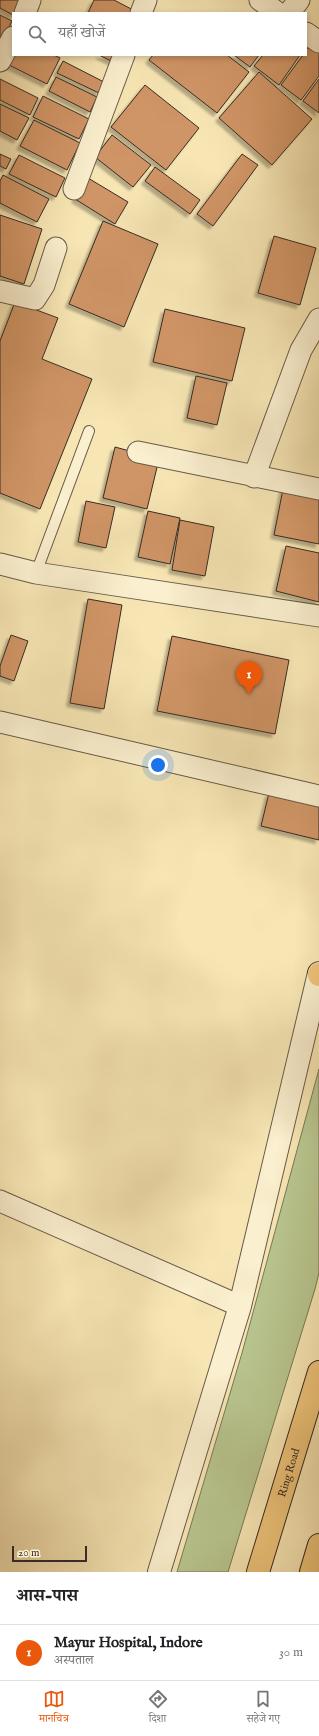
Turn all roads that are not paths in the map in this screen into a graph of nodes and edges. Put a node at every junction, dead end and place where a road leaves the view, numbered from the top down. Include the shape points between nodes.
1 (30, 0) edge
2 (146, 0) edge
3 (260, 0) edge
4 (299, 0) edge
5 (24, 12) edge
6 (141, 12) edge
7 (277, 12) edge
8 (290, 12) edge
9 (307, 34) edge
10 (12, 39) edge
11 (319, 42) edge
12 (124, 56) edge
13 (0, 61) edge
14 (74, 189) dead end
15 (56, 248) dead end
16 (2, 297) edge
17 (319, 319) edge
18 (89, 431) dead end
19 (138, 452) dead end
20 (254, 477) junction
21 (319, 489) edge
22 (1, 568) edge
23 (36, 573) junction
24 (319, 616) edge
25 (0, 722) edge
26 (319, 796) edge
27 (319, 974) edge
28 (0, 1201) edge
29 (240, 1306) junction
30 (319, 1372) edge
31 (319, 1545) edge
32 (159, 1572) edge
33 (258, 1572) edge
34 (311, 1572) edge

1 - 5 street
2 - 6 street
3 - 7 street
4 - 8 street
9 - 11 street
10 - 13 street
12 - 14 street
15 - 16 street via 44,285 35,299
17 - 20 street via 301,350
18 - 23 lane
19 - 20 street
20 - 21 street
22 - 23 street
23 - 24 street
25 - 26 street
27 - 29 street
28 - 29 street
29 - 32 street
30 - 33 main road, Ring Road
31 - 34 main road

